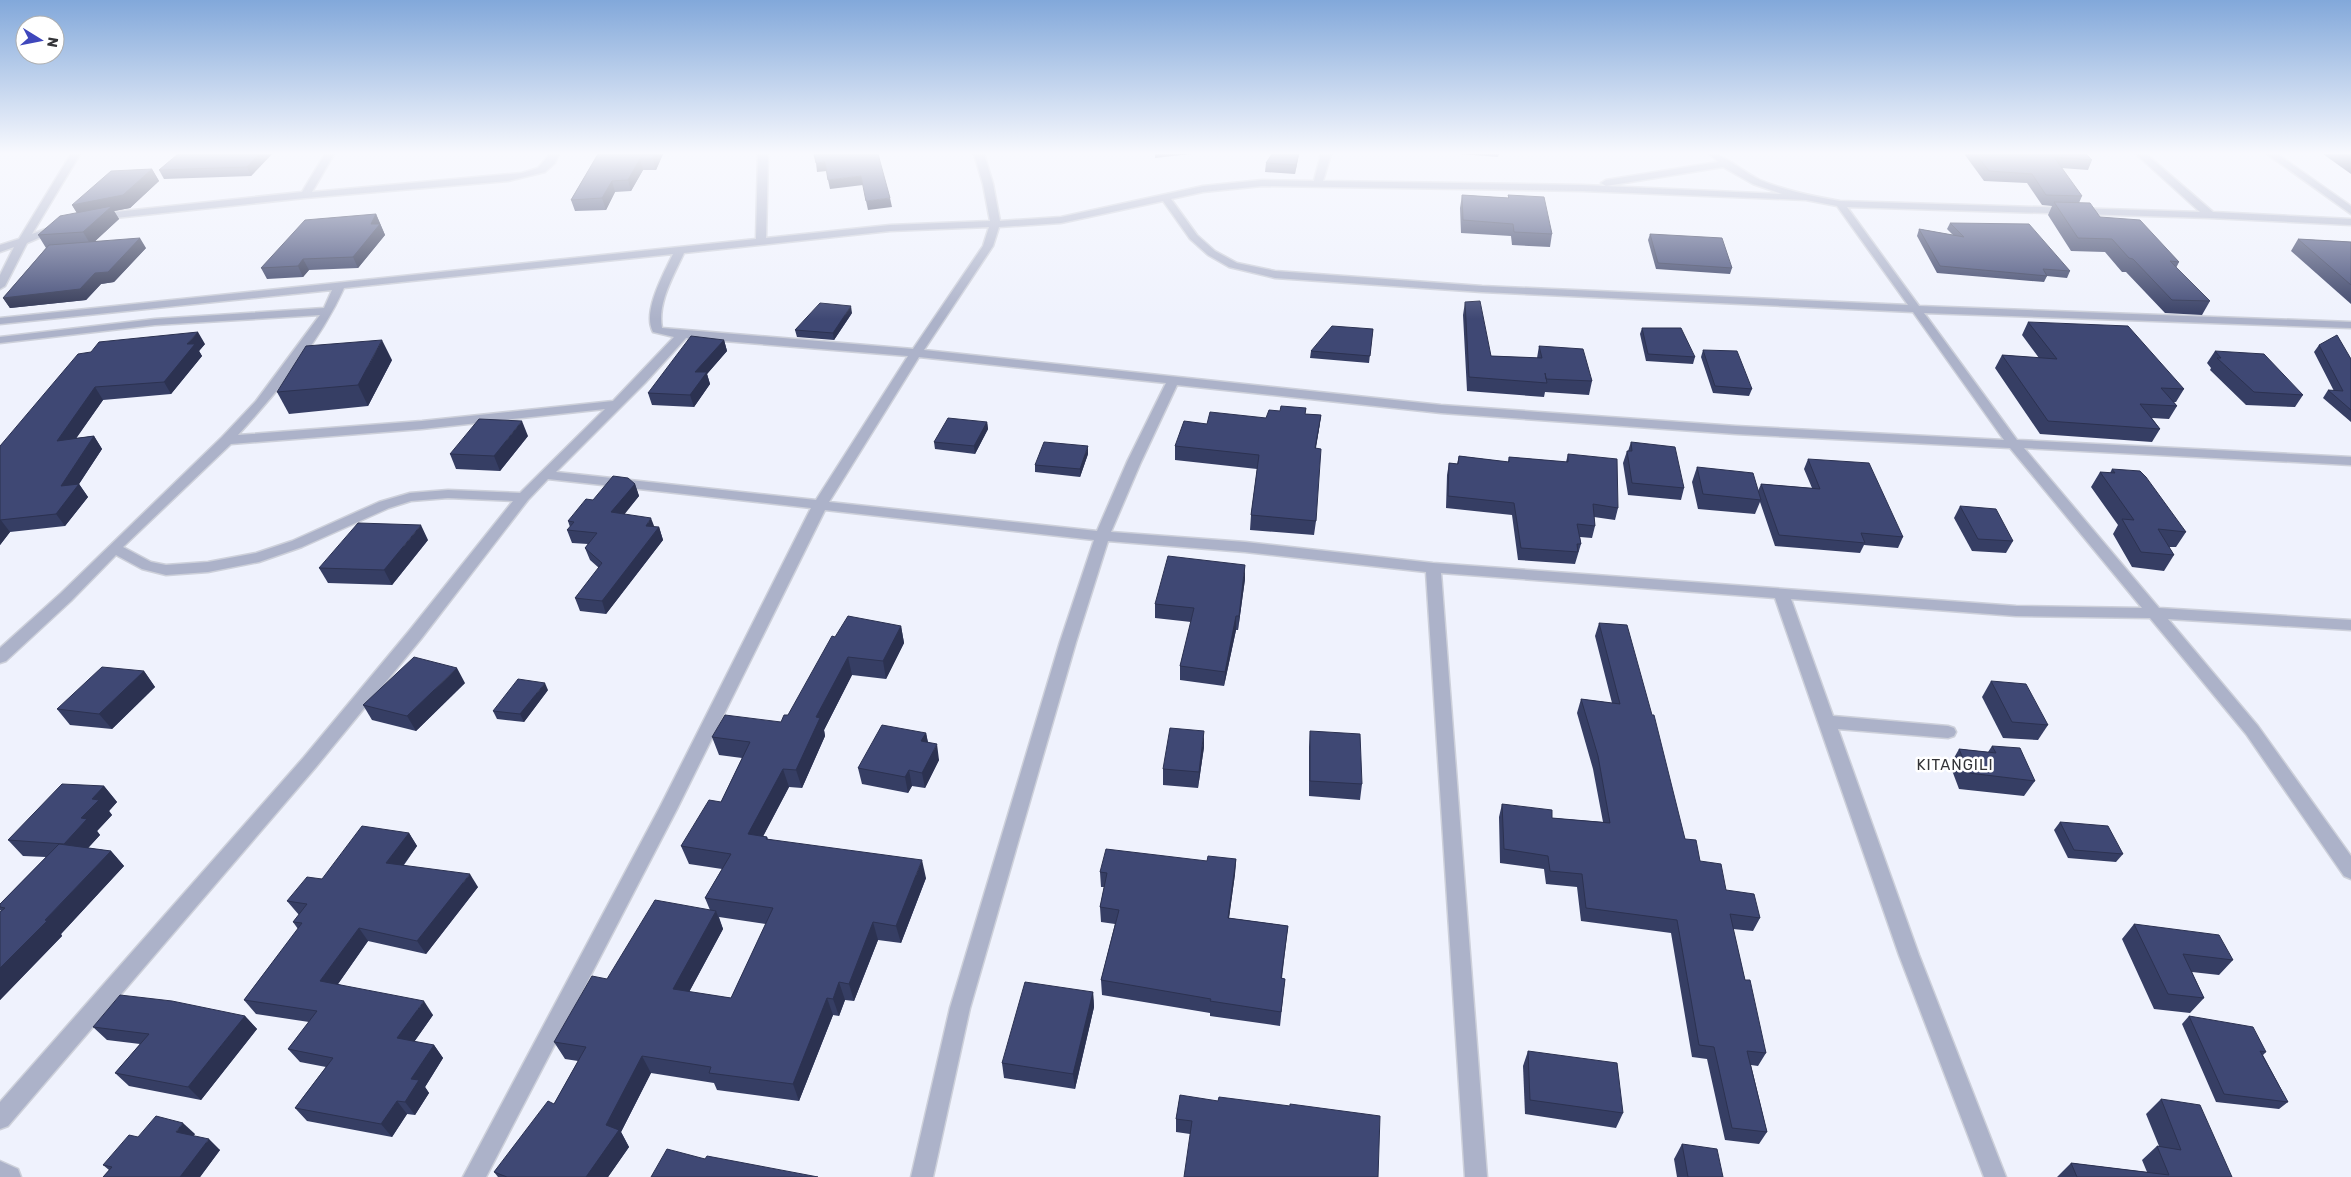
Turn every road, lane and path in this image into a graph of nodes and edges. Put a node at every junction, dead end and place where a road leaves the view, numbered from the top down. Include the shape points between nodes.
1 (42, 209) edge
2 (168, 209) edge
3 (762, 209) edge
4 (992, 209) edge
5 (1111, 209) edge
6 (1173, 209) edge
7 (1844, 209) edge
8 (2006, 209) edge
9 (2203, 209) edge
10 (2210, 215) junction
11 (83, 219) edge
12 (2351, 222) edge
13 (67, 224) edge
14 (995, 224) junction
15 (761, 240) junction
16 (21, 243) junction
17 (0, 249) edge
18 (680, 249) junction
19 (340, 285) junction
20 (0, 286) edge
21 (1917, 309) junction
22 (328, 311) junction
23 (0, 321) edge
24 (2351, 325) edge
25 (682, 335) junction
26 (0, 340) edge
27 (916, 353) junction
28 (1174, 380) junction
29 (616, 404) junction
30 (228, 440) junction
31 (2012, 442) junction
32 (2351, 461) edge
33 (544, 475) junction
34 (523, 497) junction
35 (820, 505) junction
36 (1102, 536) junction
37 (114, 548) junction
38 (1433, 568) junction
39 (1781, 593) junction
40 (2155, 613) junction
41 (2351, 625) edge
42 (0, 657) edge
43 (1828, 722) junction
44 (1948, 732) dead end
45 (2351, 870) edge
46 (0, 1118) edge
47 (0, 1172) edge
48 (10, 1177) edge
49 (474, 1177) edge
50 (922, 1177) edge
51 (1476, 1177) edge
52 (1995, 1177) edge

1 - 16 street
2 - 11 street
3 - 15 street
4 - 14 street
5 - 14 street via 1061,220
6 - 21 street via 1198,242 1216,257 1255,272 1432,287
7 - 21 street
8 - 10 street
9 - 10 street
10 - 12 street
13 - 16 street
14 - 15 street via 927,225
14 - 27 street via 983,253
15 - 18 street
16 - 17 street
16 - 20 street
18 - 19 street
18 - 25 street via 654,322 657,330
19 - 22 street
19 - 23 street
21 - 24 street
21 - 31 street
22 - 26 street via 155,322
22 - 30 street via 260,404
25 - 27 street
25 - 29 street
27 - 28 street
27 - 35 street
28 - 31 street via 1441,409 1586,420
28 - 36 street
29 - 30 street
29 - 33 street
30 - 37 street
31 - 32 street
31 - 40 street
33 - 34 street
33 - 35 street
34 - 37 street via 448,494 410,497 297,544 258,557 208,567 166,570 146,566
34 - 46 street via 310,762
35 - 36 street
35 - 49 street via 668,809
36 - 38 street via 1245,547
36 - 50 street via 960,1008
37 - 42 street
38 - 39 street
38 - 51 street
39 - 40 street via 2016,610
39 - 43 street
40 - 41 street
40 - 45 street via 2252,730
43 - 44 street
43 - 52 street via 1909,955
47 - 48 street

